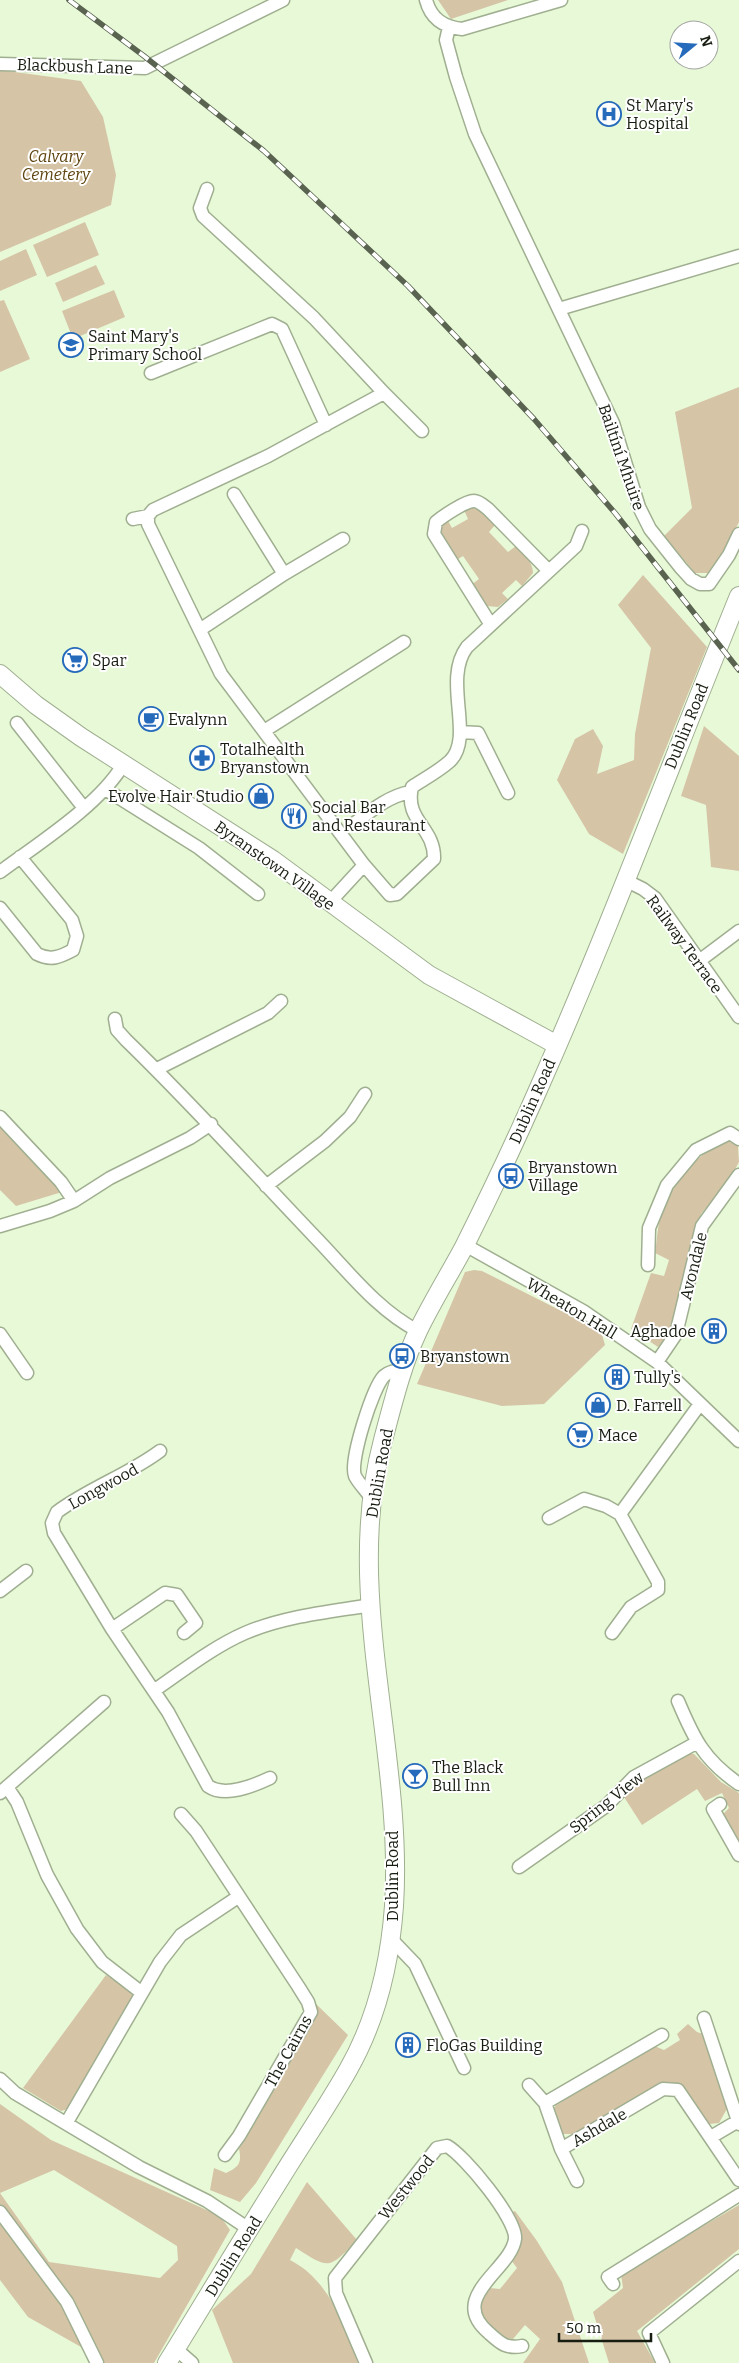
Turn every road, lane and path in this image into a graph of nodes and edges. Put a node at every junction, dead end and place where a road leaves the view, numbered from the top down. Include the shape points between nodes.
1 (283, 0) edge
2 (426, 0) edge
3 (561, 0) edge
4 (449, 28) junction
5 (0, 64) edge
6 (207, 189) dead end
7 (739, 256) edge
8 (559, 309) junction
9 (151, 374) dead end
10 (384, 394) junction
11 (326, 425) junction
12 (422, 431) dead end
13 (234, 494) dead end
14 (148, 516) junction
15 (133, 519) dead end
16 (582, 531) dead end
17 (739, 534) edge
18 (343, 539) dead end
19 (549, 572) junction
20 (284, 574) junction
21 (739, 596) edge
22 (491, 625) junction
23 (201, 629) junction
24 (404, 642) dead end
25 (0, 674) edge
26 (17, 723) dead end
27 (264, 731) junction
28 (460, 732) junction
29 (123, 765) junction
30 (106, 789) junction
31 (410, 792) junction
32 (508, 792) dead end
33 (84, 808) junction
34 (355, 823) dead end
35 (20, 857) junction
36 (364, 865) junction
37 (0, 872) edge
38 (625, 880) junction
39 (258, 894) dead end
40 (330, 902) junction
41 (0, 908) edge
42 (739, 931) edge
43 (699, 961) junction
44 (281, 1001) dead end
45 (739, 1017) edge
46 (115, 1019) dead end
47 (557, 1045) junction
48 (156, 1070) junction
49 (365, 1094) dead end
50 (0, 1117) edge
51 (211, 1124) junction
52 (739, 1139) edge
53 (739, 1175) edge
54 (266, 1186) junction
55 (74, 1201) junction
56 (0, 1226) edge
57 (465, 1245) junction
58 (648, 1265) dead end
59 (418, 1331) junction
60 (0, 1334) edge
61 (657, 1362) junction
62 (27, 1373) dead end
63 (700, 1404) junction
64 (739, 1441) edge
65 (160, 1451) dead end
66 (620, 1514) junction
67 (549, 1518) dead end
68 (26, 1571) dead end
69 (0, 1591) edge
70 (372, 1605) junction
71 (112, 1628) junction
72 (612, 1632) dead end
73 (184, 1633) dead end
74 (155, 1690) junction
75 (678, 1701) dead end
76 (104, 1702) dead end
77 (696, 1743) junction
78 (270, 1778) dead end
79 (739, 1784) edge
80 (3, 1790) edge
81 (720, 1804) dead end
82 (181, 1814) dead end
83 (739, 1855) edge
84 (518, 1867) dead end
85 (238, 1897) junction
86 (391, 1939) junction
87 (142, 1992) junction
88 (704, 2018) dead end
89 (662, 2035) dead end
90 (464, 2068) dead end
91 (0, 2080) edge
92 (528, 2085) dead end
93 (545, 2103) junction
94 (67, 2122) junction
95 (738, 2123) edge
96 (711, 2137) junction
97 (561, 2149) junction
98 (225, 2155) dead end
99 (739, 2180) edge
100 (578, 2181) dead end
101 (739, 2195) edge
102 (0, 2212) edge
103 (249, 2229) junction
104 (739, 2261) edge
105 (612, 2284) dead end
106 (522, 2346) dead end
107 (171, 2356) edge
108 (97, 2363) edge
109 (192, 2363) edge
110 (366, 2363) edge
111 (663, 2363) edge

1 - 5 street, Blackbush Lane via 145,68
2 - 4 street via 434,16
3 - 4 street via 477,26
4 - 8 street, Bailtíní Mhuire via 446,40 475,134
6 - 10 street via 200,208 203,216 314,318
7 - 8 street
8 - 17 street, Bailtíní Mhuire via 613,423 638,507 650,529 692,579 700,584 709,584 729,556
9 - 11 street via 272,324 282,328
10 - 11 street
10 - 12 street
11 - 14 street via 153,510
13 - 20 street
14 - 15 street
14 - 23 street via 148,524
16 - 19 street via 576,546
18 - 20 street
19 - 22 street
19 - 22 street via 479,503 468,503 436,522 434,534
20 - 23 street
21 - 38 main road, Dublin Road
22 - 28 street via 459,658 456,677
23 - 27 street via 221,674
24 - 27 street
25 - 29 main road, Byranstown Village via 36,705
26 - 33 street
27 - 36 street
28 - 31 street via 458,748 450,761 412,787
28 - 32 street via 478,733
29 - 30 street
29 - 40 main road, Byranstown Village via 273,860
30 - 33 street
30 - 39 street via 199,848
31 - 34 street via 382,803
31 - 36 street via 409,802 414,815 430,836 434,858 397,894 390,895
33 - 35 street
35 - 37 street
35 - 41 street via 72,920 77,936 73,950 56,958 37,954
36 - 40 street
38 - 43 street, Railway Terrace via 655,898
38 - 47 main road, Dublin Road
40 - 47 main road, Byranstown Village via 429,975
42 - 43 street
43 - 45 street, Railway Terrace
44 - 48 street via 268,1013
46 - 48 street via 117,1030
47 - 57 main road, Dublin Road
48 - 51 street
49 - 54 street via 350,1116 325,1141
50 - 55 street via 61,1182
51 - 54 street
51 - 55 street
52 - 58 street via 730,1133 696,1150 667,1185 649,1228
53 - 61 street, Avondale via 702,1226 676,1334
54 - 59 street via 394,1318
55 - 56 street
57 - 59 main road, Dublin Road
57 - 61 street, Wheaton Hall via 583,1311
59 - 70 main road, Dublin Road via 381,1446 372,1498 369,1552
60 - 62 street
61 - 63 street, Wheaton Hall
63 - 64 street, Wheaton Hall
63 - 66 street
65 - 71 street, Longwood via 53,1517 54,1533
66 - 67 street via 584,1499
66 - 72 street via 658,1582 658,1590 631,1607
68 - 69 street
70 - 74 street via 303,1615 245,1633
70 - 86 main road, Dublin Road via 390,1790 394,1901
71 - 73 street via 165,1593 177,1594 196,1623
71 - 74 street, Longwood
74 - 78 street, Longwood via 208,1786 214,1790 236,1790
75 - 77 street
76 - 80 street
77 - 79 street via 721,1771
77 - 84 street, Spring View via 634,1777 606,1806
80 - 87 street via 17,1802 47,1875 77,1929 102,1962
81 - 83 street via 713,1810
82 - 85 street, The Cairns via 196,1831
85 - 87 street via 182,1935
85 - 98 street, The Cairns via 298,1986 311,2012
86 - 90 street via 415,1964
86 - 103 main road, Dublin Road via 377,2003 350,2066
87 - 94 street
88 - 95 street
89 - 93 street
91 - 94 street via 15,2093
92 - 93 street
93 - 97 street, Ashdale
94 - 103 street via 139,2167 207,2201
95 - 96 street
96 - 97 street, Ashdale via 678,2090 663,2090
96 - 99 street, Ashdale
97 - 100 street
101 - 105 street via 608,2277
102 - 108 street via 67,2302
103 - 107 main road, Dublin Road
104 - 111 street via 649,2333
106 - 110 street, Westwood via 511,2348 503,2345 484,2329 475,2311 474,2300 510,2249 515,2239 513,2228 467,2162 447,2146 437,2148 335,2278 336,2293
107 - 109 street

